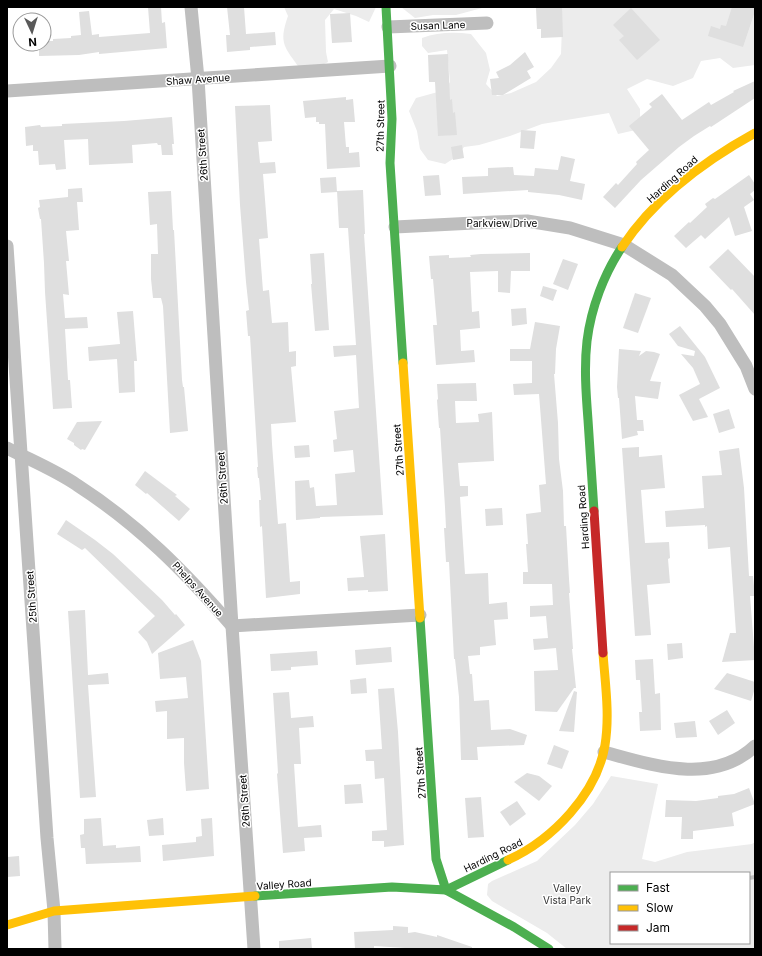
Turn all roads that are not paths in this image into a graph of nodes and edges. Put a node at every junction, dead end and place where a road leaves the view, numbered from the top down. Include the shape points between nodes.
1 (191, 7) edge
2 (386, 7) edge
3 (487, 23) dead end
4 (388, 28) junction
5 (390, 66) junction
6 (198, 79) junction
7 (7, 91) edge
8 (755, 133) edge
9 (395, 227) junction
10 (624, 245) junction
11 (7, 246) edge
12 (750, 362) edge
13 (755, 389) edge
14 (7, 448) edge
15 (21, 456) junction
16 (420, 615) junction
17 (232, 626) junction
18 (755, 746) edge
19 (604, 752) junction
20 (446, 890) junction
21 (251, 898) junction
22 (54, 911) junction
23 (7, 925) edge
24 (55, 949) edge
25 (254, 949) edge
26 (549, 949) edge

1 - 6 street, 26th Street
2 - 4 street, 27th Street
3 - 4 street, Susan Lane
4 - 5 street, 27th Street
5 - 6 street, Shaw Avenue
5 - 9 street, 27th Street via 390,163
6 - 7 street, Shaw Avenue
6 - 17 street, 26th Street
8 - 10 street, Harding Road via 702,166 666,197
9 - 10 street, Parkview Drive via 526,221 570,228
9 - 16 street, 27th Street
10 - 12 street, Parkview Drive via 672,275 705,306
10 - 19 street, Harding Road via 601,288 590,320 586,364 607,698
11 - 15 street, 25th Street
12 - 13 street, Parkview Drive
14 - 15 street, Phelps Avenue
15 - 17 street, Phelps Avenue via 76,484 139,531 202,591
15 - 22 street, 25th Street
16 - 17 street
16 - 20 street, 27th Street via 436,858
17 - 21 street, 26th Street
18 - 19 street via 731,761 699,769 678,769
19 - 20 street, Harding Road via 582,797 552,833 510,860
20 - 21 street, Valley Road via 392,887
20 - 26 street, Valley Road
21 - 22 street, Valley Road
21 - 25 street, 26th Street
22 - 23 street, Valley Road
22 - 24 street, 25th Street

